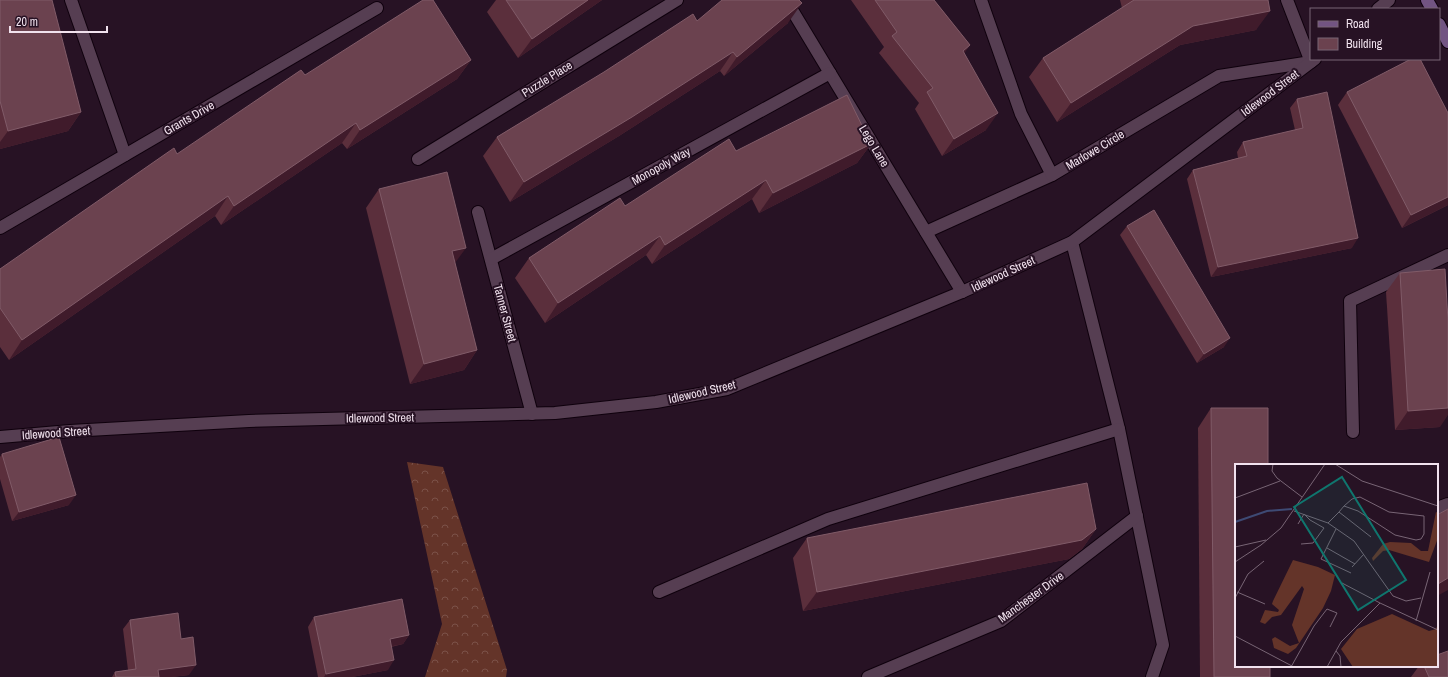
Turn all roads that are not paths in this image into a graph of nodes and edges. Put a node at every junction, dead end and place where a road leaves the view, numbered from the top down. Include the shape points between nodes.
1 (72, 0) edge
2 (677, 0) edge
3 (786, 0) edge
4 (981, 0) edge
5 (1287, 0) edge
6 (1389, 0) edge
7 (377, 8) dead end
8 (1379, 8) edge
9 (1440, 26) edge
10 (1448, 42) edge
11 (1310, 53) edge
12 (1313, 60) edge
13 (830, 73) junction
14 (126, 155) junction
15 (418, 159) dead end
16 (1052, 175) junction
17 (478, 212) dead end
18 (0, 228) edge
19 (926, 232) junction
20 (1072, 242) junction
21 (1448, 255) edge
22 (491, 259) junction
23 (962, 292) junction
24 (532, 414) junction
25 (1119, 429) junction
26 (1353, 432) dead end
27 (0, 437) edge
28 (1448, 504) edge
29 (1438, 508) edge
30 (1137, 516) junction
31 (659, 592) dead end
32 (868, 677) edge
33 (1152, 677) edge

1 - 14 street
2 - 15 street, Puzzle Place
3 - 13 street, Lego Lane
4 - 16 street, Marlowe Circle via 1021,114
5 - 11 street
6 - 8 street
7 - 14 street, Grants Drive
9 - 10 street
12 - 16 street, Marlowe Circle via 1219,76
12 - 20 street, Idlewood Street
13 - 19 street, Lego Lane
13 - 22 street, Monopoly Way
14 - 18 street, Grants Drive
16 - 19 street
17 - 22 street, Tanner Street
19 - 23 street, Lego Lane
20 - 23 street, Idlewood Street
20 - 25 street
21 - 26 street via 1350,301
22 - 24 street, Tanner Street
23 - 24 street, Idlewood Street via 727,389 656,402
24 - 27 street, Idlewood Street via 249,421
25 - 30 street
25 - 31 street via 828,519
28 - 29 street
30 - 32 street, Manchester Drive via 1001,621
30 - 33 street via 1163,645

